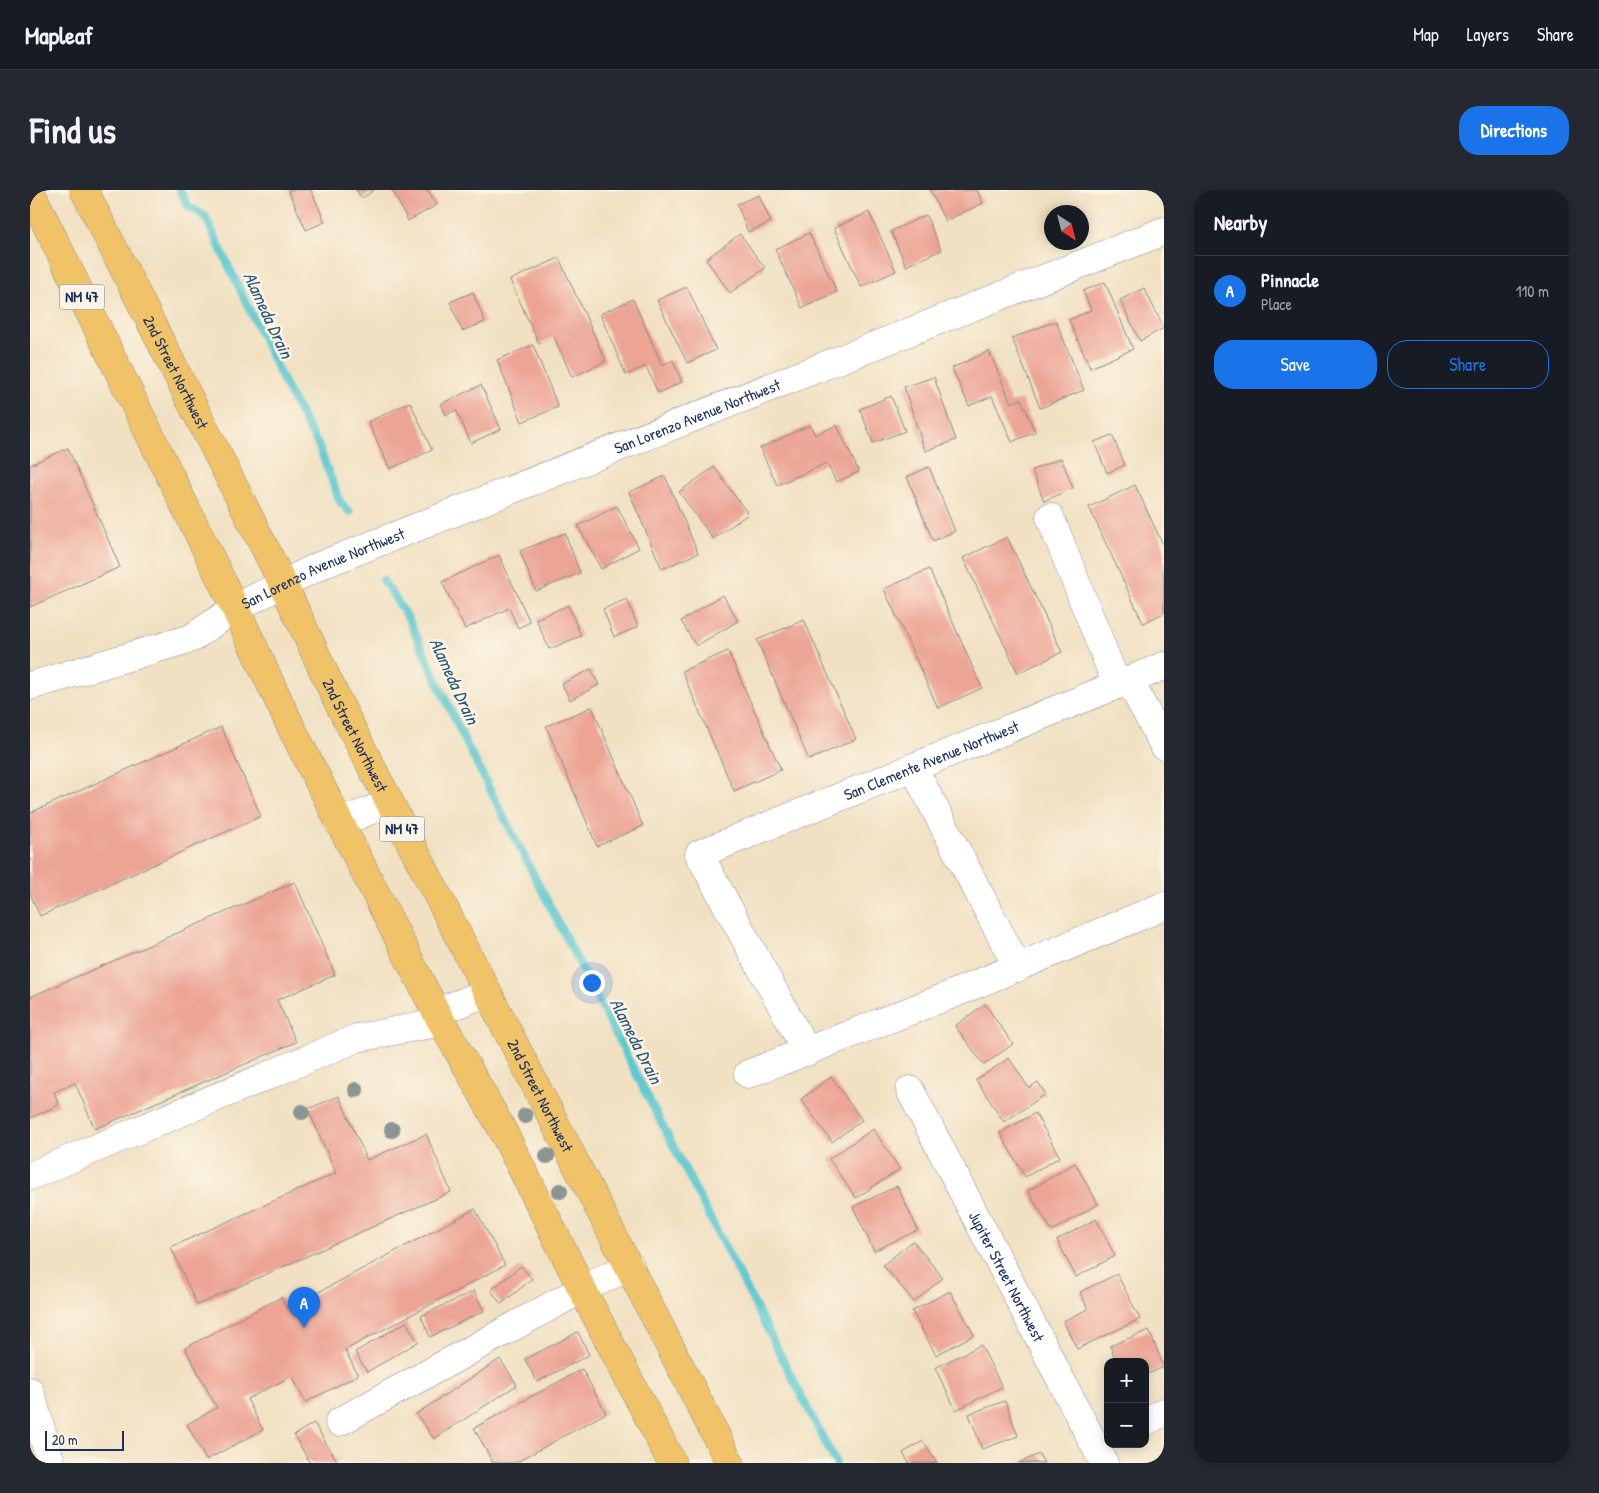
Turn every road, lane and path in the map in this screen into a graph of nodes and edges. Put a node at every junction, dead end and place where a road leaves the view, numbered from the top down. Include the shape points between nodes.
1 (84, 190) edge
2 (30, 191) edge
3 (1164, 231) edge
4 (1050, 517) dead end
5 (283, 584) junction
6 (235, 608) junction
7 (1164, 666) edge
8 (1123, 682) junction
9 (30, 686) edge
10 (1164, 746) edge
11 (913, 767) junction
12 (389, 803) junction
13 (339, 823) junction
14 (1164, 906) edge
15 (1018, 968) junction
16 (487, 994) junction
17 (439, 1017) junction
18 (807, 1052) junction
19 (748, 1074) dead end
20 (910, 1090) dead end
21 (30, 1176) edge
22 (630, 1266) junction
23 (582, 1289) junction
24 (30, 1391) edge
25 (1164, 1412) edge
26 (1149, 1420) edge
27 (339, 1422) dead end
28 (1103, 1450) edge
29 (42, 1451) edge
30 (672, 1463) edge
31 (730, 1463) edge

1 - 5 main road, 2nd Street Northwest / NM 47
2 - 6 main road, NM 47
3 - 5 street, San Lorenzo Avenue Northwest via 559,472 397,533
4 - 8 street
5 - 6 street, San Lorenzo Avenue Northwest
5 - 12 main road, 2nd Street Northwest / NM 47
6 - 9 street, San Lorenzo Avenue Northwest via 192,638
6 - 13 main road, NM 47
7 - 8 street, San Clemente Avenue Northwest
8 - 10 street
8 - 11 street, San Clemente Avenue Northwest
11 - 15 street
11 - 18 street, San Clemente Avenue Northwest via 699,854
12 - 13 street
12 - 16 main road, 2nd Street Northwest / NM 47
13 - 17 main road, NM 47
14 - 15 street
15 - 18 street
16 - 17 street
16 - 22 main road, 2nd Street Northwest / NM 47
17 - 21 street via 357,1038
17 - 23 main road, NM 47 via 503,1131
18 - 19 street
20 - 28 street, Jupiter Street Northwest
22 - 23 street
22 - 31 main road, 2nd Street Northwest / NM 47
23 - 27 street
23 - 30 main road, NM 47
24 - 29 street
25 - 26 street

